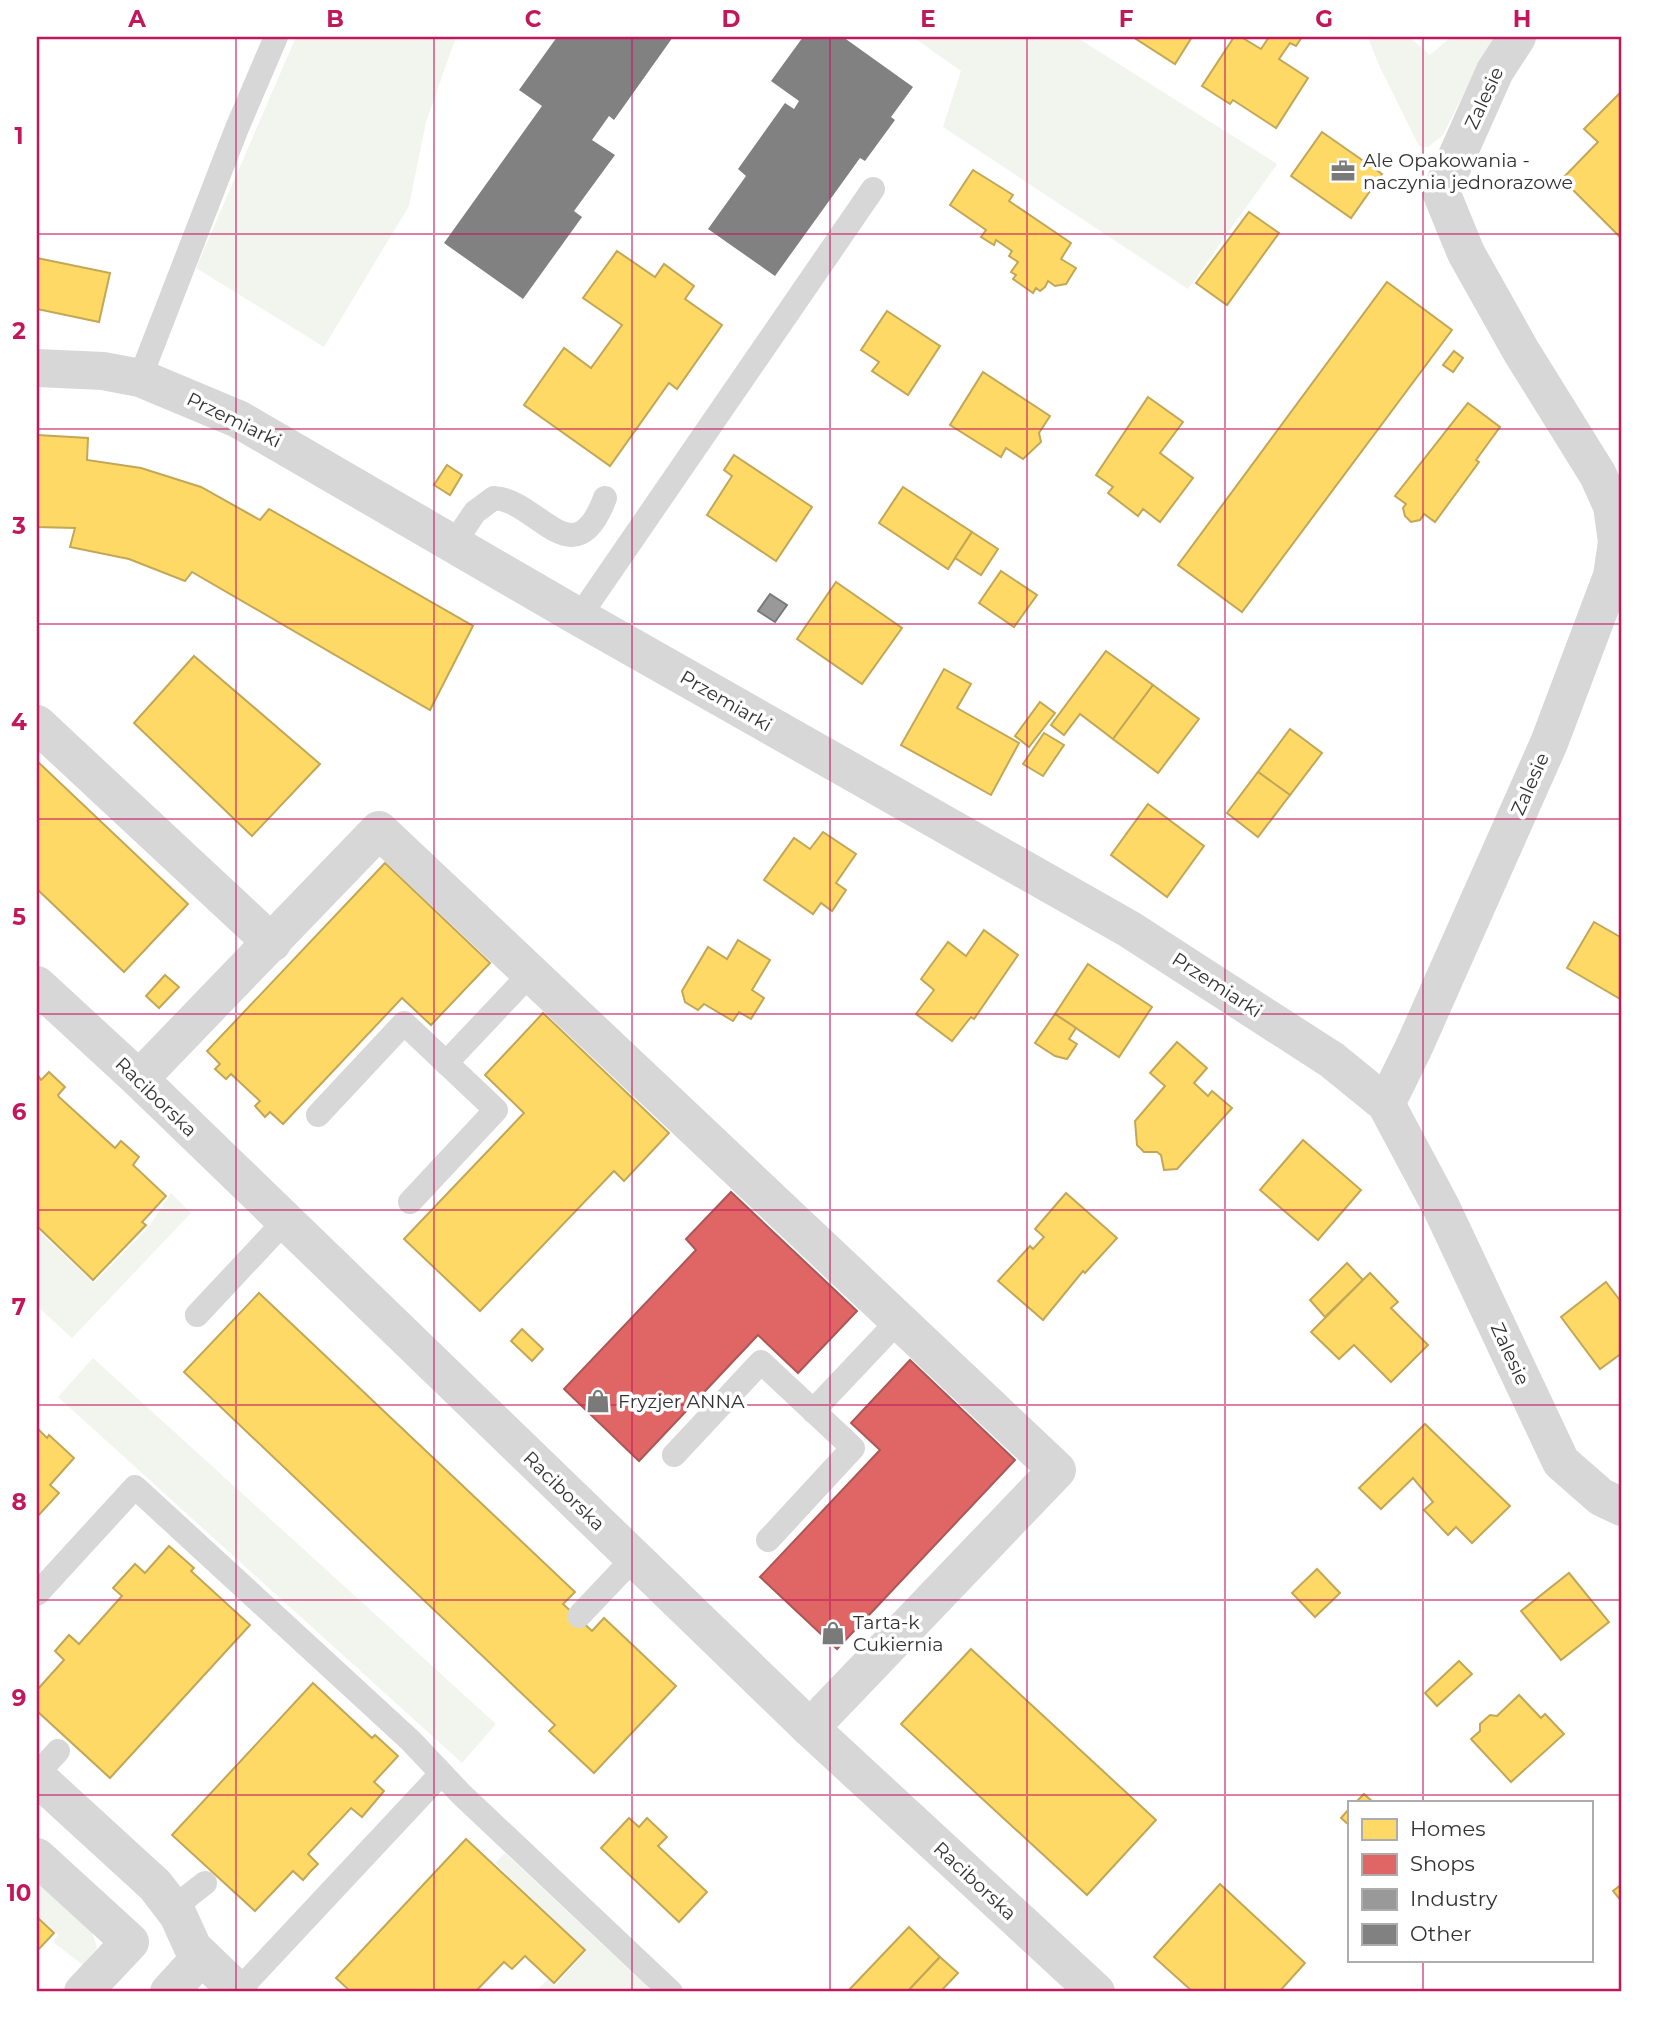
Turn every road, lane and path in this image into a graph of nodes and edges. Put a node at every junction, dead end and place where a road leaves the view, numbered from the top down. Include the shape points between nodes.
1 (276, 37) edge
2 (1517, 37) edge
3 (873, 190) dead end
4 (37, 368) edge
5 (140, 378) junction
6 (605, 498) dead end
7 (454, 544) junction
8 (579, 617) junction
9 (37, 724) edge
10 (272, 943) junction
11 (531, 973) junction
12 (37, 985) edge
13 (446, 1063) junction
14 (139, 1079) junction
15 (1386, 1104) junction
16 (318, 1115) dead end
17 (410, 1202) dead end
18 (285, 1222) junction
19 (197, 1315) dead end
20 (899, 1320) junction
21 (813, 1411) junction
22 (674, 1455) dead end
23 (1622, 1507) edge
24 (768, 1540) dead end
25 (633, 1559) junction
26 (37, 1594) edge
27 (579, 1616) dead end
28 (810, 1728) junction
29 (44, 1767) edge
30 (441, 1774) junction
31 (37, 1857) edge
32 (205, 1883) dead end
33 (173, 1908) junction
34 (201, 1956) junction
35 (83, 1992) edge
36 (169, 1992) edge
37 (239, 1992) edge
38 (671, 1992) edge
39 (1096, 1992) edge

1 - 5 lane
2 - 15 street, Zalesie via 1494,71 1441,192 1472,264 1598,475 1612,506 1615,553 1612,576 1549,743
3 - 8 lane
4 - 5 street, Przemiarki
5 - 7 street, Przemiarki via 238,418
6 - 7 lane via 591,523 572,536 551,530 514,503 494,498 475,512
7 - 8 street, Przemiarki
8 - 15 street, Przemiarki via 1129,929 1332,1059
9 - 10 street
10 - 11 street via 379,830
10 - 14 street
11 - 13 lane
11 - 20 street
12 - 14 street, Raciborska
13 - 16 lane via 404,1024
13 - 17 lane via 496,1111
14 - 18 street, Raciborska
15 - 23 street, Zalesie via 1442,1209 1561,1462 1601,1497
18 - 19 lane
18 - 25 street, Raciborska
20 - 21 lane
20 - 28 street via 1057,1470
21 - 22 lane via 761,1362
21 - 24 lane via 853,1448
25 - 27 lane
25 - 28 street, Raciborska
26 - 30 lane via 135,1487 411,1741
28 - 39 street, Raciborska
29 - 33 street
30 - 37 lane
30 - 38 lane
31 - 35 street via 130,1942
32 - 33 lane
33 - 34 street via 192,1948
34 - 36 street
34 - 37 street

